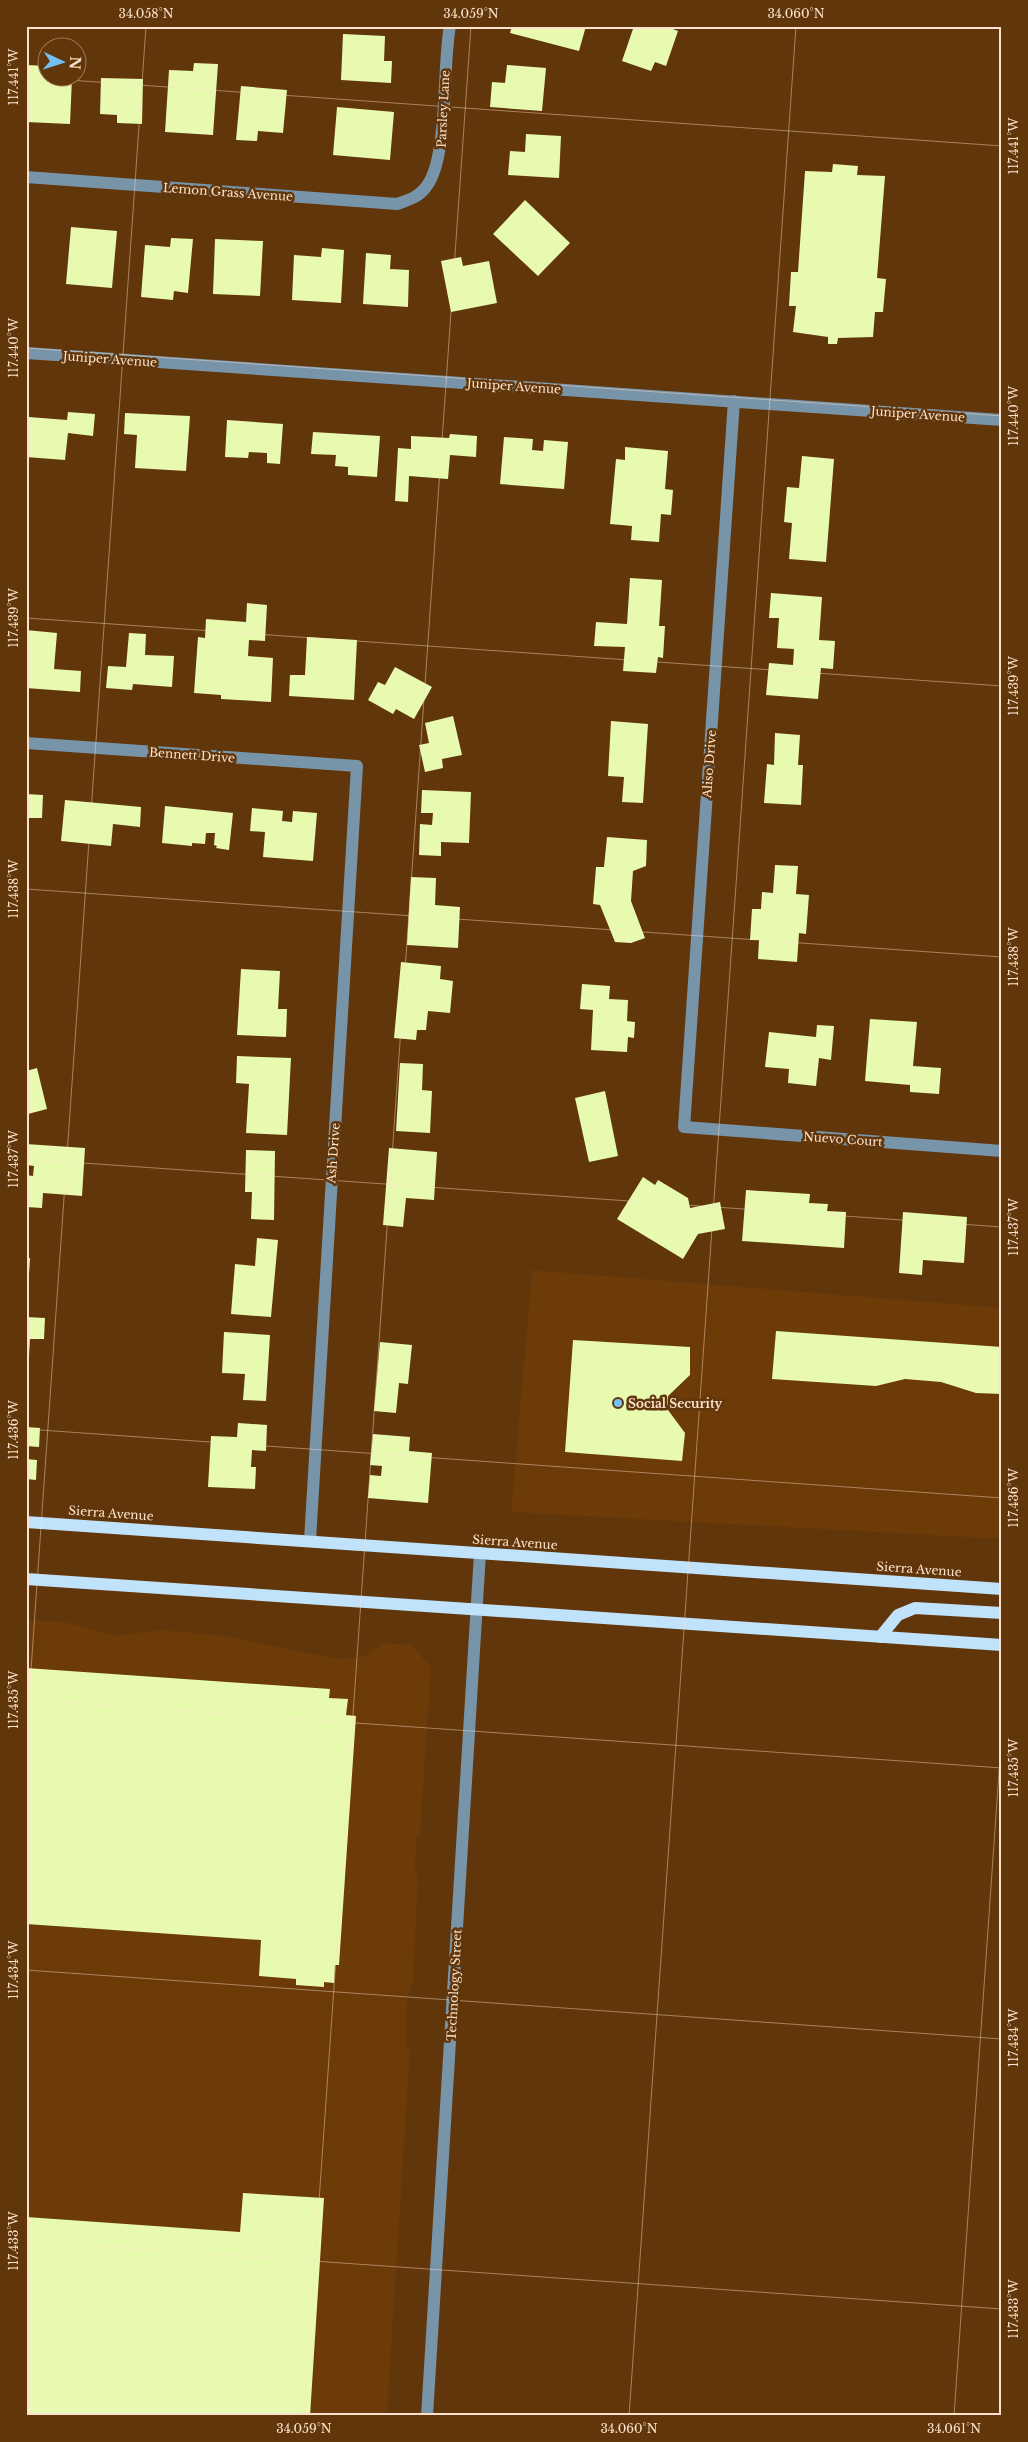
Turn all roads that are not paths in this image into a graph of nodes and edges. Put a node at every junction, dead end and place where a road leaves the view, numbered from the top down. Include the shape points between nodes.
1 (450, 26) edge
2 (26, 177) edge
3 (426, 189) joint
4 (26, 353) edge
5 (734, 401) junction
6 (1002, 420) edge
7 (26, 743) edge
8 (357, 766) joint
9 (684, 1127) joint
10 (1002, 1151) edge
11 (26, 1522) edge
12 (310, 1540) junction
13 (480, 1553) junction
14 (26, 1579) edge
15 (1002, 1589) edge
16 (477, 1610) junction
17 (1002, 1613) edge
18 (880, 1637) junction
19 (1002, 1645) edge
20 (428, 2416) edge

1 - 3 street, Parsley Lane via 440,156
2 - 3 street, Lemon Grass Avenue via 397,204
4 - 5 street, Juniper Avenue
5 - 6 street, Juniper Avenue
5 - 9 street, Aliso Drive
7 - 8 street, Bennett Drive
8 - 12 street, Ash Drive
9 - 10 street, Nuevo Court
11 - 12 main road, Sierra Avenue
12 - 13 main road, Sierra Avenue
13 - 15 main road, Sierra Avenue
13 - 16 street, Technology Street
14 - 16 main road
16 - 18 main road
16 - 20 street, Technology Street
17 - 18 main road via 915,1608 898,1615
18 - 19 main road

